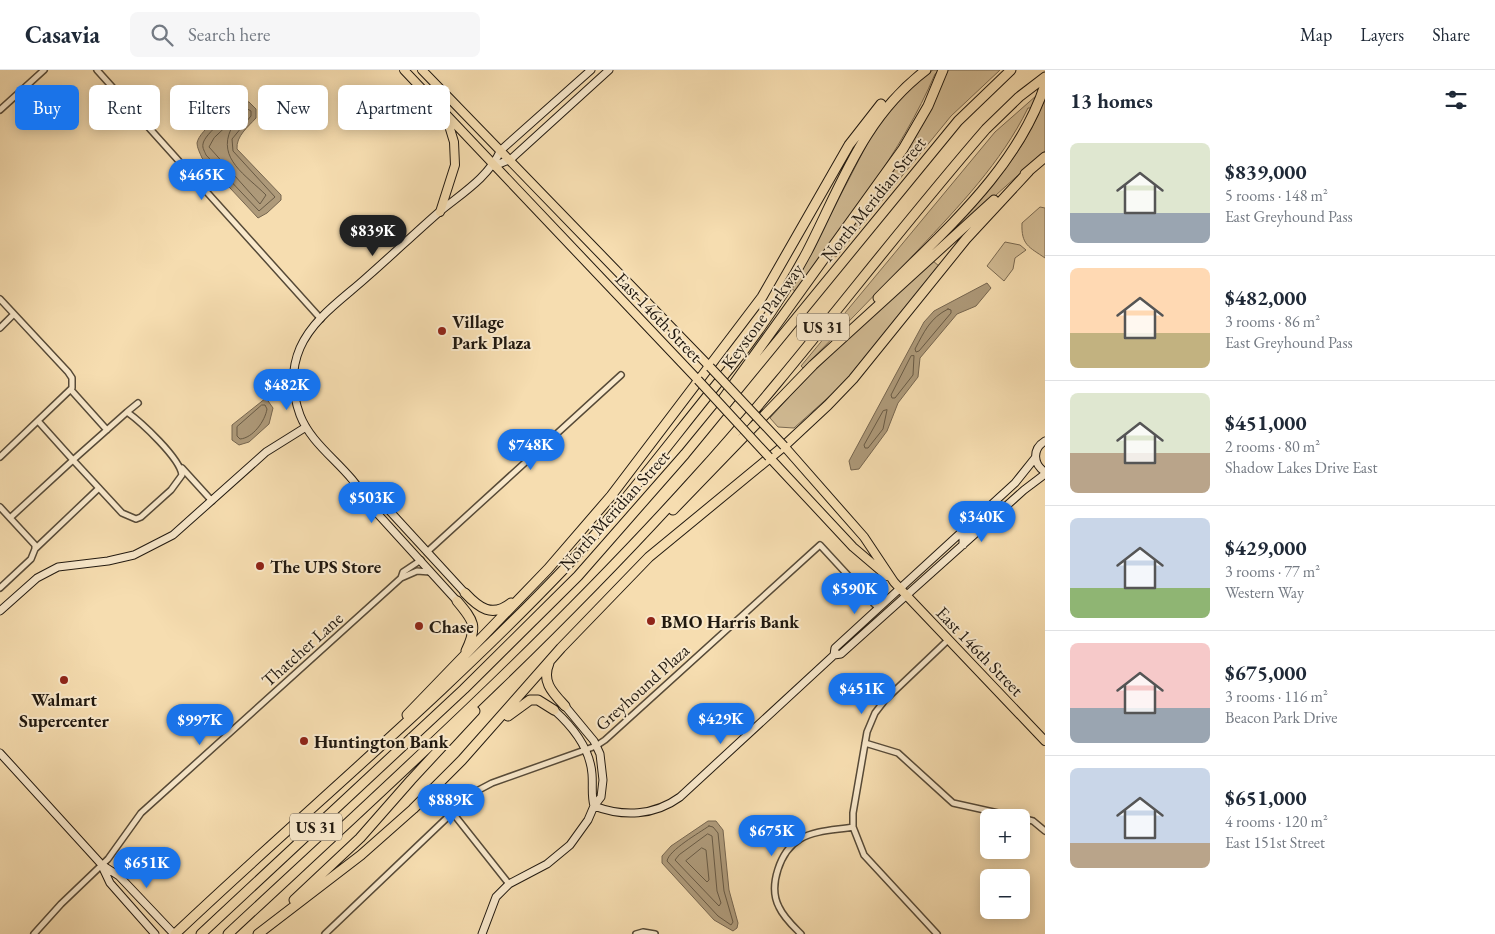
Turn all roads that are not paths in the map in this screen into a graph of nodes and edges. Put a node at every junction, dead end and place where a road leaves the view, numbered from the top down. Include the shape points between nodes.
1 (44, 70) edge
2 (97, 70) edge
3 (404, 70) edge
4 (422, 70) edge
5 (591, 70) edge
6 (609, 70) edge
7 (921, 70) edge
8 (926, 70) edge
9 (943, 70) edge
10 (1011, 70) edge
11 (1045, 77) edge
12 (418, 85) edge
13 (1045, 85) edge
14 (0, 110) edge
15 (450, 119) edge
16 (450, 127) edge
17 (502, 150) junction
18 (1045, 157) edge
19 (511, 159) junction
20 (494, 166) junction
21 (1029, 172) junction
22 (440, 212) junction
23 (0, 298) edge
24 (14, 314) junction
25 (321, 318) junction
26 (0, 328) edge
27 (840, 338) junction
28 (710, 367) junction
29 (621, 375) dead end
30 (698, 380) junction
31 (72, 391) junction
32 (138, 403) dead end
33 (127, 412) junction
34 (38, 421) junction
35 (306, 427) junction
36 (107, 430) junction
37 (1045, 441) edge
38 (784, 446) junction
39 (685, 454) junction
40 (0, 456) edge
41 (769, 458) junction
42 (1035, 458) junction
43 (73, 460) junction
44 (178, 464) junction
45 (1045, 473) edge
46 (99, 488) junction
47 (360, 488) junction
48 (1002, 494) junction
49 (212, 501) junction
50 (0, 507) edge
51 (10, 518) junction
52 (963, 545) junction
53 (35, 549) junction
54 (428, 552) junction
55 (421, 560) junction
56 (548, 569) junction
57 (430, 572) junction
58 (401, 578) junction
59 (600, 579) junction
60 (894, 582) junction
61 (0, 588) edge
62 (900, 589) junction
63 (465, 593) joint
64 (907, 596) junction
65 (457, 601) joint
66 (878, 608) junction
67 (0, 611) edge
68 (541, 640) junction
69 (948, 640) junction
70 (561, 648) junction
71 (834, 655) junction
72 (461, 660) junction
73 (565, 706) joint
74 (554, 710) joint
75 (1045, 741) edge
76 (478, 743) junction
77 (865, 744) junction
78 (596, 746) junction
79 (585, 749) junction
80 (0, 753) edge
81 (359, 764) junction
82 (594, 806) junction
83 (980, 809) edge
84 (452, 812) junction
85 (1030, 820) edge
86 (853, 827) junction
87 (1045, 831) edge
88 (102, 865) junction
89 (510, 884) junction
90 (260, 933) edge
91 (34, 934) edge
92 (155, 934) edge
93 (174, 934) edge
94 (201, 934) edge
95 (228, 934) edge
96 (325, 934) edge
97 (482, 934) edge
98 (636, 934) edge
99 (655, 934) edge
100 (801, 934) edge
101 (937, 934) edge

1 - 14 street
2 - 25 street
3 - 12 main road, East 146th Street
4 - 17 main road, East 146th Street
5 - 17 street
6 - 19 street
7 - 28 highway via 886,99 859,130 769,287
8 - 81 highway via 896,95 868,131 806,254 762,325 627,495 548,585 428,704
9 - 39 highway, Keystone Parkway via 922,117 895,161
10 - 39 highway, North Meridian Street / US 31 via 950,130
11 - 59 highway, North Meridian Street / US 31 via 986,130 726,443
13 - 27 highway via 1015,149 988,184
15 - 20 main road, East 146th Street
16 - 22 main road via 454,137 455,165
17 - 19 main road, East 146th Street
17 - 20 street
18 - 21 highway
19 - 20 street
19 - 28 main road, East 146th Street
20 - 22 street via 463,196
20 - 30 main road, East 146th Street
21 - 27 highway
21 - 38 highway via 966,239 853,379
22 - 25 street
23 - 24 street
24 - 26 street
24 - 31 street via 68,372 72,378
25 - 35 street via 301,347 294,375 296,402
27 - 59 highway via 705,479
28 - 30 highway
28 - 38 main road, East 146th Street, bridge
29 - 54 street
30 - 41 main road, East 146th Street, bridge
30 - 56 highway via 598,513
31 - 34 street
31 - 36 street
32 - 33 street
33 - 36 street
33 - 44 street via 140,421
34 - 40 street
34 - 43 street
35 - 47 street
35 - 49 street via 266,452
36 - 43 street
37 - 42 street via 1039,446
38 - 41 highway
38 - 60 main road, East 146th Street via 864,537
39 - 94 highway, North Meridian Street / US 31 via 601,550 504,651
41 - 60 main road, East 146th Street via 853,547
41 - 70 highway via 649,558
42 - 45 street
42 - 48 street via 1025,473
43 - 46 street
43 - 51 street
44 - 46 street via 182,470 180,481 136,519 122,513
44 - 49 street
45 - 52 street
46 - 53 street
47 - 54 street via 374,494
47 - 55 street via 366,501
48 - 52 street via 964,537
48 - 62 street
49 - 67 street via 173,535 148,550 108,561 58,567 37,578
50 - 51 street
51 - 53 street via 35,545
52 - 64 street
53 - 61 street via 31,559
54 - 63 street
55 - 57 street
55 - 58 street, Thatcher Lane via 403,572
56 - 63 highway via 512,603 498,611 483,609
56 - 72 highway
57 - 58 street, Thatcher Lane via 416,571
57 - 65 street
58 - 88 street, Thatcher Lane via 141,814
59 - 68 highway, North Meridian Street / US 31
60 - 62 main road, East 146th Street
62 - 64 main road, East 146th Street
62 - 66 street
64 - 69 main road, East 146th Street
64 - 71 street via 841,654
65 - 72 highway via 474,629
66 - 71 street via 835,648
66 - 78 street, Greyhound Plaza via 820,545
68 - 90 highway via 353,846
68 - 95 highway, North Meridian Street / US 31
69 - 75 main road, East 146th Street
69 - 77 street via 880,706 870,721
70 - 73 highway via 546,671 547,682
70 - 76 highway
71 - 82 street via 671,804 652,812 628,814
72 - 81 highway
73 - 78 street
74 - 76 highway via 538,700 526,701
74 - 79 street via 572,728
76 - 90 highway via 379,840
77 - 83 street via 898,753 953,803
77 - 86 street
78 - 79 street
78 - 82 street via 603,780 601,797
79 - 82 street via 591,765
79 - 84 street via 492,783 473,793
80 - 88 street
81 - 93 highway
82 - 89 street via 570,845 547,864
84 - 89 street
84 - 96 street
85 - 87 street
86 - 100 street via 805,837 790,847 783,858 775,884 776,898 781,911
86 - 101 street via 867,859
88 - 91 street, Thatcher Lane via 60,904
88 - 92 street via 110,883
88 - 93 street via 119,876
89 - 97 street via 493,902
98 - 99 street

